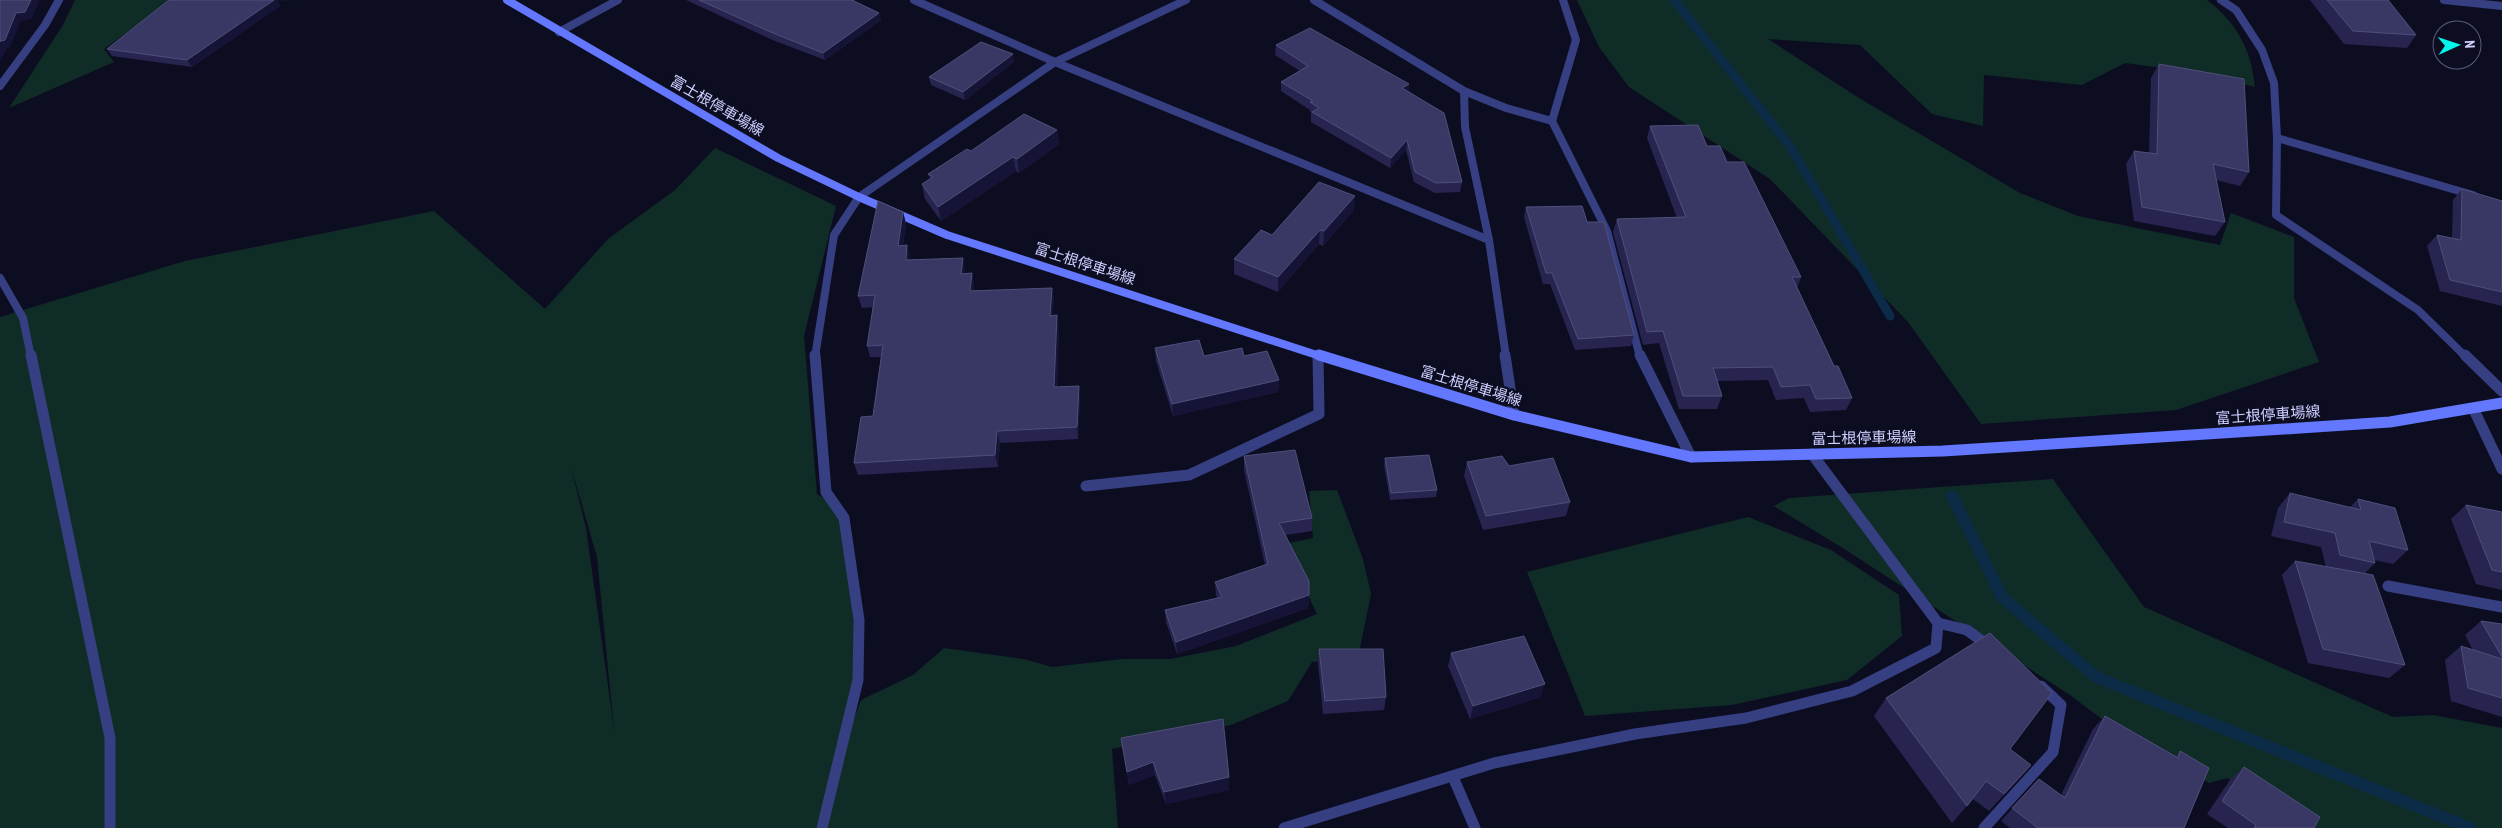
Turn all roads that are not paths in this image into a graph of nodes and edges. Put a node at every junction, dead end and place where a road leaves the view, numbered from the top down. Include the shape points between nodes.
1 (59, 0) edge
2 (507, 0) edge
3 (618, 0) edge
4 (914, 0) edge
5 (1186, 0) edge
6 (1314, 0) edge
7 (1562, 0) edge
8 (2221, 0) edge
9 (2444, 0) edge
10 (2502, 6) edge
11 (559, 32) junction
12 (1055, 62) junction
13 (0, 86) edge
14 (1464, 91) junction
15 (1552, 121) junction
16 (2277, 138) junction
17 (859, 197) junction
18 (2483, 198) edge
19 (1489, 240) junction
20 (0, 278) edge
21 (1318, 355) junction
22 (2502, 391) edge
23 (2502, 403) edge
24 (2474, 410) junction
25 (1514, 415) junction
26 (1812, 454) junction
27 (1691, 457) junction
28 (2502, 468) edge
29 (1086, 486) dead end
30 (2388, 586) dead end
31 (2502, 607) edge
32 (1938, 623) junction
33 (2003, 657) edge
34 (2033, 678) edge
35 (1453, 777) junction
36 (110, 828) edge
37 (822, 828) edge
38 (1284, 828) edge
39 (1475, 828) edge
40 (1984, 828) edge

1 - 13 street via 45,25
2 - 11 main road, 富士根停車場線
3 - 11 street
4 - 12 street
5 - 12 street
6 - 14 street
7 - 15 street via 1576,40
8 - 16 street via 2236,10 2262,50 2274,84
9 - 10 street
11 - 17 main road, 富士根停車場線 via 778,158
12 - 17 street
12 - 19 street
14 - 15 street via 1506,108
14 - 19 street via 1465,126
15 - 27 street via 1607,232 1640,356
16 - 18 street
16 - 22 street via 2276,215 2418,310
17 - 21 main road, 富士根停車場線 via 947,235
17 - 37 street via 834,236 815,353 826,492 844,518 859,620 858,680
19 - 25 street
20 - 36 street via 24,318 110,738
21 - 25 main road, 富士根停車場線
21 - 29 street via 1319,414 1189,475
23 - 24 main road, 富士根停車場線
24 - 26 main road, 富士根停車場線 via 2336,426 1943,451
24 - 28 street
25 - 27 main road, 富士根停車場線
26 - 27 main road, 富士根停車場線
26 - 32 street
30 - 31 street
32 - 33 street via 1967,630
32 - 35 street via 1936,648 1852,691 1746,718 1635,734 1494,762
34 - 40 street via 2061,705 2052,752
35 - 38 street
35 - 39 street

